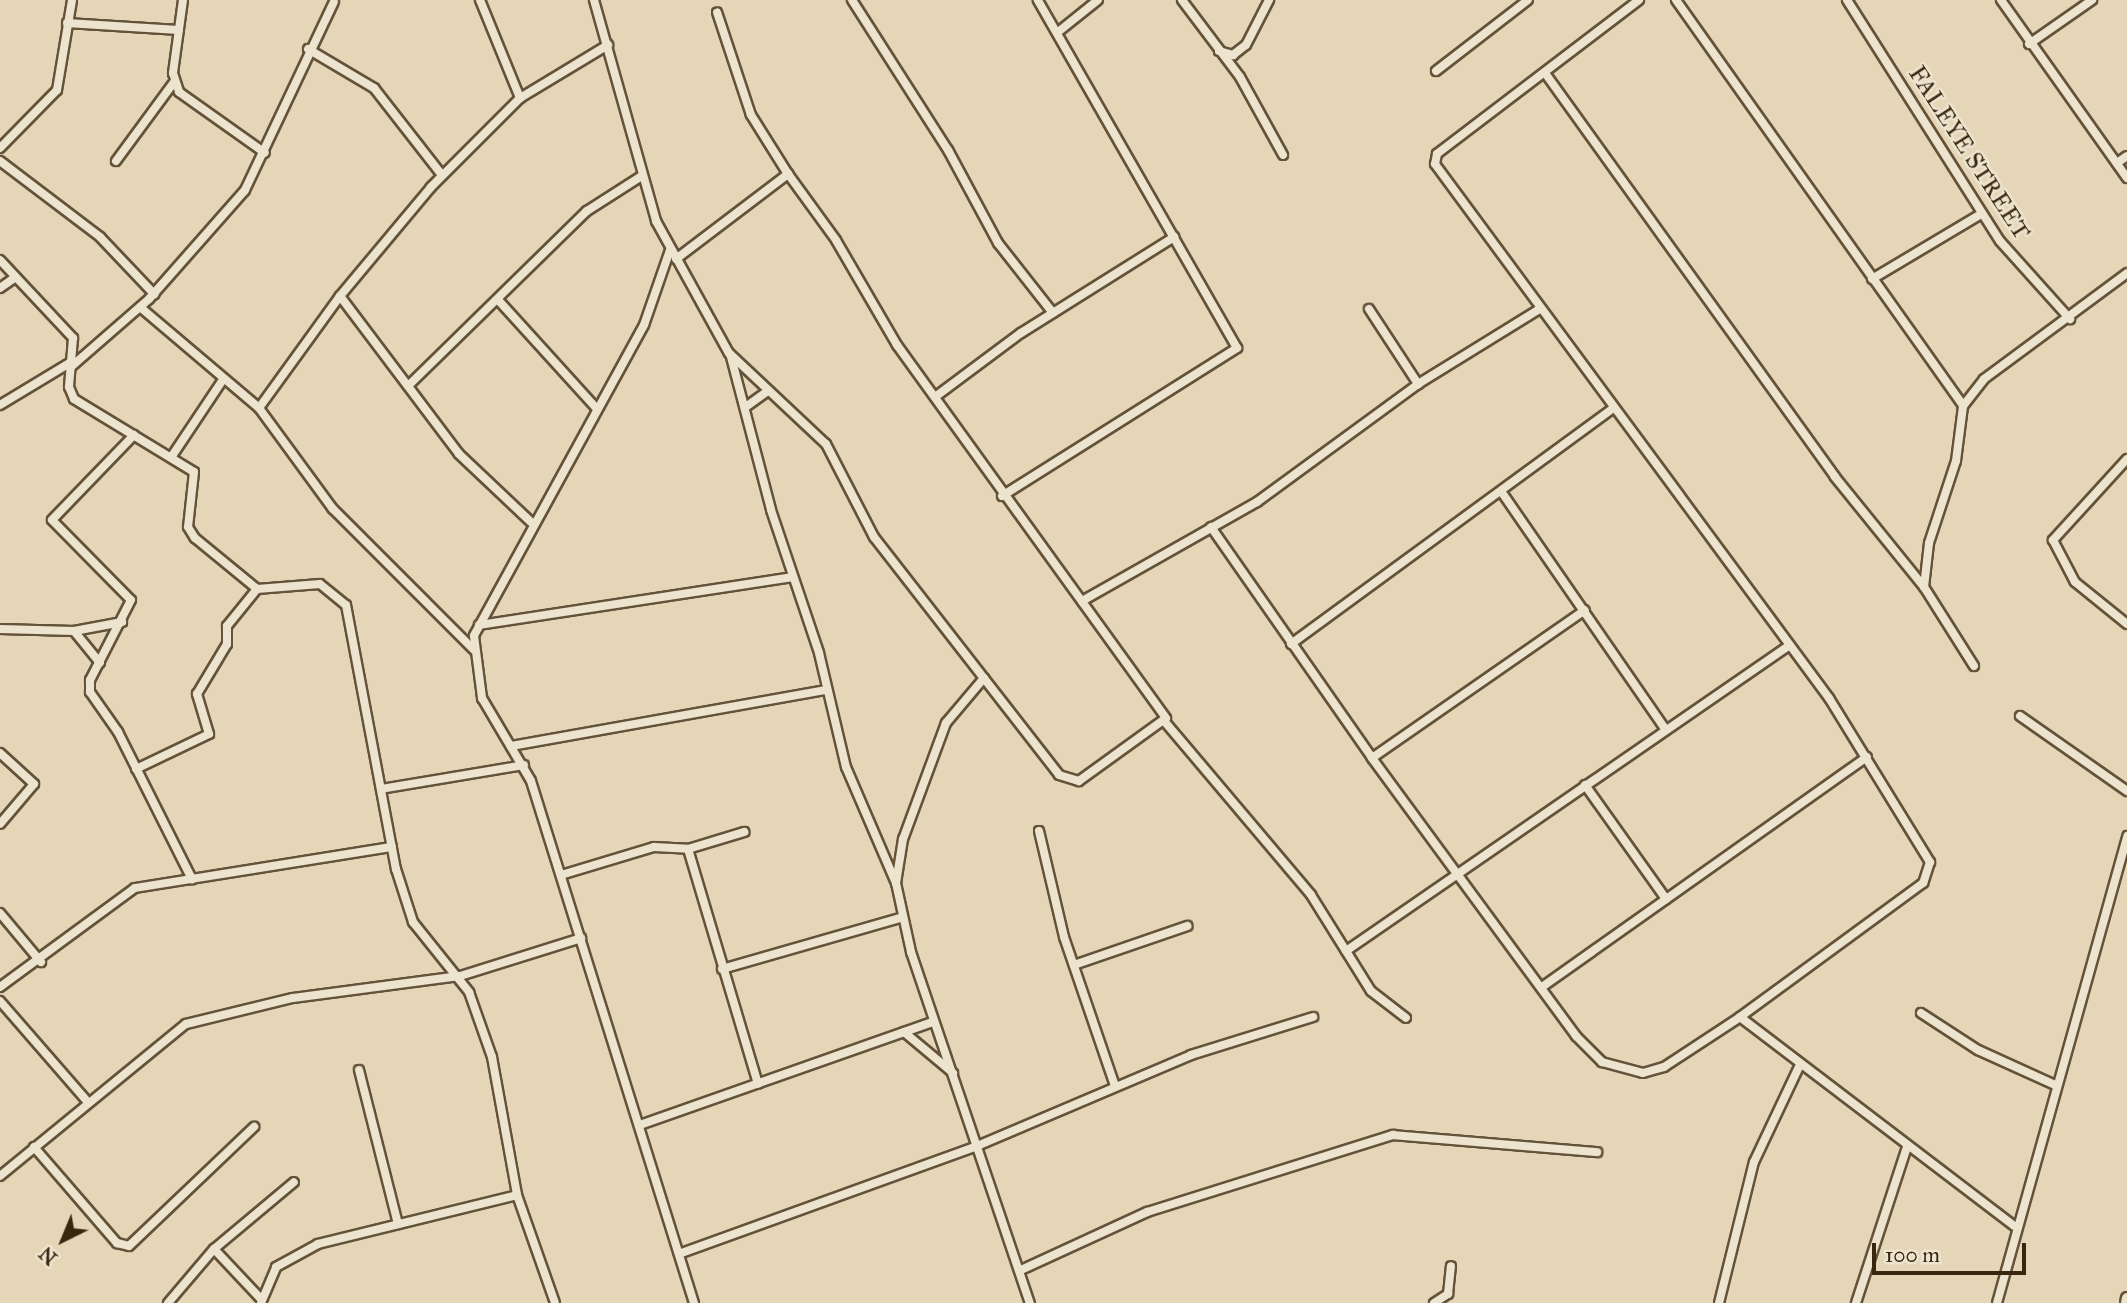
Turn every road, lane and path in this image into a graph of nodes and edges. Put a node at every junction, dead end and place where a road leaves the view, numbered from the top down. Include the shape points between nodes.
1 (72, 0) edge
2 (183, 0) edge
3 (480, 0) edge
4 (594, 0) edge
5 (852, 0) edge
6 (1038, 0) edge
7 (1098, 0) edge
8 (1182, 0) edge
9 (1269, 0) edge
10 (1528, 0) edge
11 (1639, 0) edge
12 (1676, 0) edge
13 (1847, 0) edge
14 (2001, 0) edge
15 (2092, 0) edge
16 (334, 2) dead end
17 (717, 12) dead end
18 (67, 23) junction
19 (179, 30) junction
20 (1058, 32) junction
21 (2029, 44) junction
22 (608, 45) junction
23 (308, 49) junction
24 (1219, 51) junction
25 (1436, 71) dead end
26 (1545, 73) junction
27 (174, 82) junction
28 (520, 98) junction
29 (0, 148) edge
30 (265, 153) junction
31 (1283, 155) dead end
32 (2127, 156) edge
33 (0, 161) edge
34 (116, 161) dead end
35 (2117, 163) junction
36 (788, 174) junction
37 (442, 176) junction
38 (640, 177) junction
39 (2127, 178) edge
40 (1981, 214) junction
41 (1174, 237) junction
42 (670, 250) junction
43 (676, 259) junction
44 (0, 260) edge
45 (2127, 273) edge
46 (16, 277) junction
47 (1872, 279) junction
48 (0, 288) edge
49 (154, 294) junction
50 (340, 296) junction
51 (500, 302) junction
52 (140, 307) junction
53 (1369, 309) dead end
54 (1538, 310) junction
55 (1053, 313) junction
56 (2070, 319) junction
57 (729, 353) junction
58 (72, 364) junction
59 (222, 381) junction
60 (1418, 384) junction
61 (408, 386) junction
62 (766, 392) junction
63 (935, 397) junction
64 (0, 405) edge
65 (747, 406) junction
66 (1963, 406) junction
67 (259, 408) junction
68 (597, 409) junction
69 (1611, 410) junction
70 (134, 435) junction
71 (172, 456) junction
72 (2127, 459) edge
73 (1503, 494) junction
74 (1002, 496) junction
75 (531, 522) junction
76 (1211, 527) junction
77 (792, 577) junction
78 (1924, 587) junction
79 (257, 589) junction
80 (1082, 601) junction
81 (1585, 610) junction
82 (122, 622) junction
83 (2127, 624) edge
84 (479, 625) junction
85 (0, 629) edge
86 (74, 631) junction
87 (1291, 644) junction
88 (1787, 647) junction
89 (474, 650) junction
90 (100, 663) junction
91 (1973, 666) dead end
92 (984, 678) junction
93 (825, 690) junction
94 (2020, 716) dead end
95 (1165, 722) junction
96 (1665, 729) junction
97 (511, 746) junction
98 (0, 753) edge
99 (1867, 757) junction
100 (1372, 758) junction
101 (524, 765) junction
102 (136, 769) junction
103 (1585, 785) junction
104 (381, 789) junction
105 (2127, 791) edge
106 (0, 824) edge
107 (1039, 831) dead end
108 (744, 832) dead end
109 (2127, 835) edge
110 (391, 846) junction
111 (688, 849) junction
112 (1457, 874) junction
113 (561, 875) junction
114 (192, 879) junction
115 (897, 883) junction
116 (1666, 899) junction
117 (0, 913) edge
118 (903, 917) junction
119 (1187, 926) dead end
120 (581, 938) junction
121 (1346, 951) junction
122 (41, 962) junction
123 (1074, 965) junction
124 (722, 969) junction
125 (460, 976) junction
126 (0, 987) edge
127 (1542, 987) junction
128 (0, 1002) edge
129 (1920, 1013) dead end
130 (1314, 1017) dead end
131 (1741, 1017) junction
132 (1406, 1018) dead end
133 (933, 1022) junction
134 (904, 1032) junction
135 (1799, 1067) junction
136 (359, 1070) dead end
137 (953, 1073) junction
138 (758, 1084) junction
139 (2055, 1085) junction
140 (1115, 1086) junction
141 (87, 1101) junction
142 (640, 1125) junction
143 (254, 1127) dead end
144 (977, 1146) junction
145 (34, 1147) junction
146 (1907, 1147) junction
147 (1597, 1152) dead end
148 (0, 1176) edge
149 (294, 1182) dead end
150 (517, 1195) junction
151 (398, 1224) junction
152 (2014, 1226) junction
153 (214, 1249) junction
154 (679, 1254) junction
155 (1451, 1266) dead end
156 (1021, 1270) junction
157 (261, 1301) edge
158 (168, 1303) edge
159 (555, 1303) edge
160 (694, 1303) edge
161 (1030, 1303) edge
162 (1434, 1303) edge
163 (1719, 1303) edge
164 (1856, 1303) edge
165 (1997, 1303) edge

1 - 18 street
2 - 19 street
3 - 28 street
4 - 22 street
5 - 55 street via 948,150 998,243
6 - 20 street
7 - 20 street
8 - 24 street
9 - 24 street via 1246,45 1233,55
10 - 25 street
11 - 26 street
12 - 47 street
13 - 40 street, FALEYE STREET
14 - 21 street
15 - 21 street
16 - 23 street
17 - 36 street via 751,115
18 - 19 street
18 - 29 street via 57,90
19 - 27 street
20 - 41 street
21 - 35 street
22 - 28 street
22 - 38 street
23 - 30 street
23 - 37 street via 374,88
24 - 31 street
26 - 54 street via 1437,154 1435,164
26 - 78 street via 1835,477
27 - 30 street
27 - 34 street
28 - 37 street
30 - 49 street via 245,190
32 - 35 street
33 - 49 street via 100,237
35 - 39 street
36 - 43 street
36 - 63 street
37 - 50 street
38 - 42 street
38 - 51 street via 587,211
40 - 47 street
40 - 56 street, FALEYE STREET
41 - 55 street
41 - 74 street via 1237,348
42 - 43 street
42 - 68 street via 650,313
43 - 57 street
44 - 46 street
45 - 56 street
46 - 48 street
46 - 58 street via 73,338
47 - 66 street
49 - 52 street
50 - 61 street
50 - 67 street
51 - 61 street
51 - 68 street
52 - 58 street
52 - 59 street
53 - 60 street
54 - 60 street
54 - 69 street
55 - 63 street
56 - 66 street via 1984,379
57 - 62 street
57 - 65 street
58 - 64 street
58 - 70 street via 74,399
59 - 67 street
59 - 71 street
60 - 76 street via 1257,502
61 - 75 street via 459,454
62 - 65 street
62 - 92 street via 826,444 873,537
63 - 74 street
65 - 77 street via 754,450
66 - 78 street
67 - 89 street via 333,509
68 - 75 street
69 - 73 street
69 - 88 street
70 - 71 street
70 - 82 street via 51,516 131,600
71 - 79 street via 194,472 190,532
72 - 83 street via 2053,540 2075,582
73 - 81 street
73 - 87 street
74 - 80 street
75 - 84 street
76 - 80 street
76 - 87 street
77 - 84 street
77 - 93 street
78 - 91 street
79 - 102 street via 227,626 227,643 197,694 209,734
79 - 104 street via 320,584 346,605
80 - 95 street
81 - 96 street
81 - 100 street
82 - 86 street
82 - 90 street
84 - 89 street
85 - 86 street
86 - 90 street
87 - 100 street
88 - 96 street
88 - 99 street
89 - 97 street via 482,698
90 - 102 street via 90,692
92 - 95 street via 1059,775 1074,782
92 - 115 street via 947,723 903,839
93 - 97 street
93 - 115 street via 846,767
94 - 105 street
95 - 121 street via 1286,863
96 - 103 street
97 - 101 street
98 - 106 street via 34,784
99 - 116 street
99 - 131 street via 1930,862 1930,876
100 - 112 street
101 - 104 street
101 - 113 street
102 - 114 street
103 - 112 street
103 - 116 street
104 - 110 street
107 - 123 street
108 - 111 street
109 - 139 street
110 - 114 street
110 - 125 street via 413,922
111 - 113 street via 654,847
111 - 124 street
112 - 121 street
112 - 127 street
113 - 120 street
114 - 122 street via 121,894
115 - 118 street
116 - 127 street
117 - 122 street
118 - 124 street
118 - 133 street
119 - 123 street
120 - 125 street
120 - 142 street
121 - 132 street via 1382,1003
122 - 126 street
123 - 140 street
124 - 138 street
125 - 141 street via 210,1016 170,1032
125 - 150 street via 492,1057
127 - 131 street via 1602,1062 1643,1073 1680,1060
128 - 141 street
129 - 139 street via 1978,1050
130 - 140 street
131 - 135 street
133 - 134 street
133 - 137 street
134 - 137 street
134 - 138 street
135 - 146 street
135 - 163 street via 1754,1162
136 - 151 street
137 - 144 street
138 - 142 street
139 - 152 street
140 - 144 street
141 - 145 street
142 - 154 street
143 - 145 street via 129,1246 117,1243
144 - 154 street
144 - 156 street
145 - 148 street
146 - 152 street
146 - 164 street
147 - 156 street via 1393,1135 1147,1212
149 - 153 street
150 - 151 street
150 - 159 street
151 - 157 street via 295,1254 271,1272
152 - 165 street
153 - 157 street
153 - 158 street
154 - 160 street
155 - 162 street via 1448,1294
156 - 161 street

